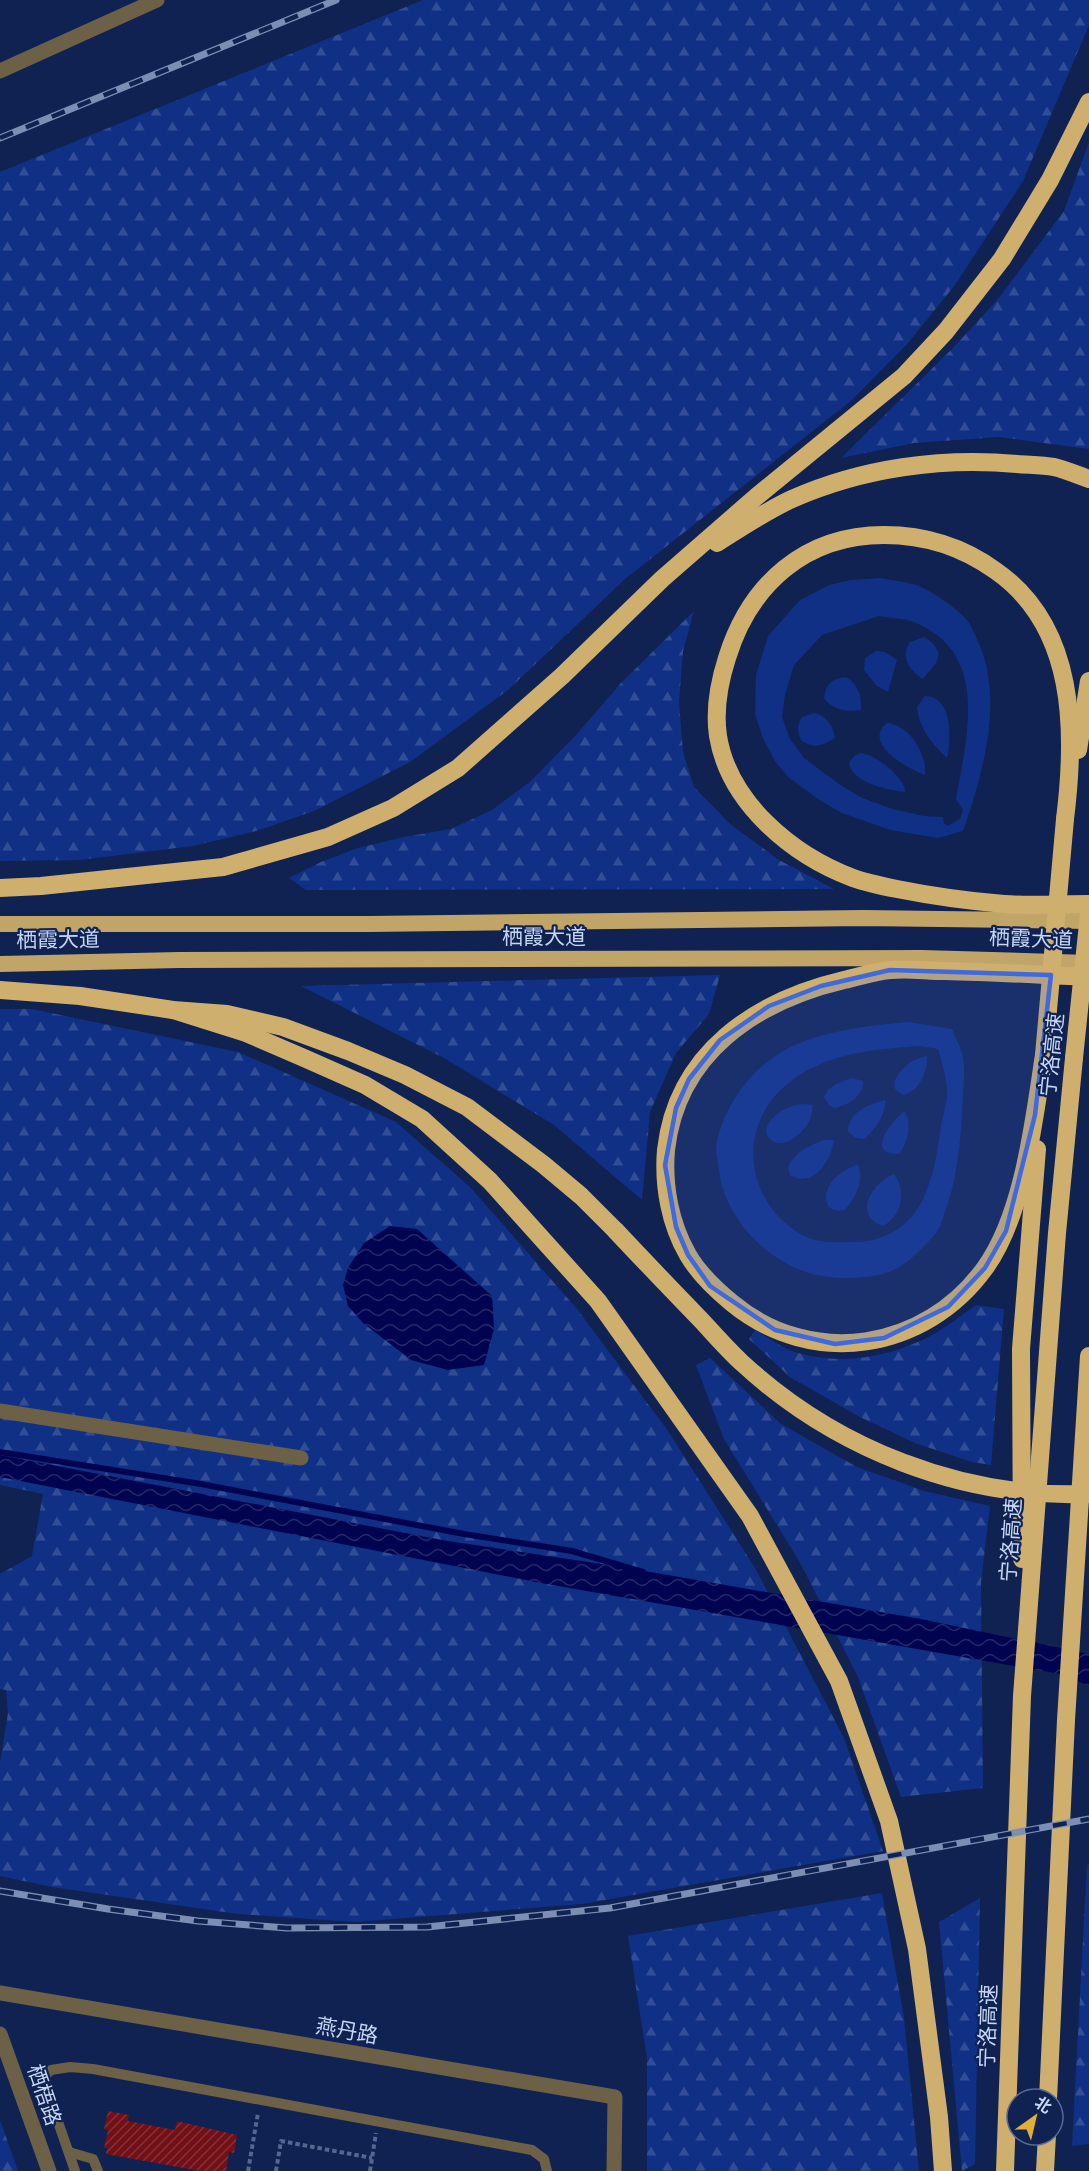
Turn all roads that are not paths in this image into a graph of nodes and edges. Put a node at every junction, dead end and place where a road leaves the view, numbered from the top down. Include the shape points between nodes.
1 (157, 0) edge
2 (0, 71) edge
3 (1089, 102) edge
4 (1089, 479) edge
5 (662, 579) junction
6 (1089, 681) edge
7 (1068, 795) junction
8 (0, 888) edge
9 (1089, 904) edge
10 (1089, 914) edge
11 (1089, 921) edge
12 (0, 924) edge
13 (1089, 963) edge
14 (0, 964) edge
15 (1089, 977) edge
16 (0, 990) edge
17 (173, 1010) junction
18 (1044, 1055) junction
19 (1089, 1356) edge
20 (0, 1411) edge
21 (300, 1458) dead end
22 (1089, 1494) edge
23 (1022, 1696) junction
24 (0, 1993) edge
25 (0, 2034) edge
26 (1049, 2087) edge
27 (1046, 2147) edge
28 (69, 2152) junction
29 (49, 2171) edge
30 (75, 2171) edge
31 (98, 2171) edge
32 (547, 2171) edge
33 (614, 2171) edge
34 (943, 2171) edge
35 (1005, 2171) edge
36 (1045, 2171) edge

1 - 2 street
3 - 5 highway via 1050,180 1002,259 946,331 904,376
4 - 5 highway via 1053,467 982,461 874,472 792,499
5 - 8 highway via 562,676 458,768 393,808 328,837 223,867
6 - 7 highway
7 - 9 highway via 1069,708 1062,667 1048,633 1033,604 1011,581 958,549 902,535 868,535 837,542 807,554 766,584 734,634 720,678 718,737 740,792 785,840 854,878 918,893 1005,904
7 - 18 highway, bridge
10 - 23 highway, 宁洛高速, bridge via 1057,1233
11 - 12 highway, 栖霞大道 via 851,918
13 - 14 highway, 栖霞大道 via 910,958
15 - 18 highway via 890,970 821,986 769,1006 743,1022 720,1040 689,1079 668,1138 667,1195 688,1255 710,1286 743,1312 794,1337 835,1344 858,1343 884,1338 930,1319 954,1301 985,1268 1006,1231 1020,1185
16 - 17 highway via 80,996
17 - 22 highway, bridge via 227,1014 283,1027 405,1075 467,1107 581,1196 742,1363 837,1433 902,1463 972,1483 1015,1492
17 - 34 highway via 246,1033 304,1058 365,1085 422,1119 490,1181 598,1301 750,1516 839,1681 889,1821 917,1949
18 - 23 highway via 1021,1349
19 - 26 highway
20 - 21 street
23 - 35 highway, 宁洛高速
24 - 33 street, 燕丹路 via 615,2097
25 - 29 street, 栖梧路
27 - 36 highway
28 - 30 lane
28 - 31 lane via 93,2159
28 - 32 lane via 44,2077 51,2070 70,2067 532,2150 544,2159

